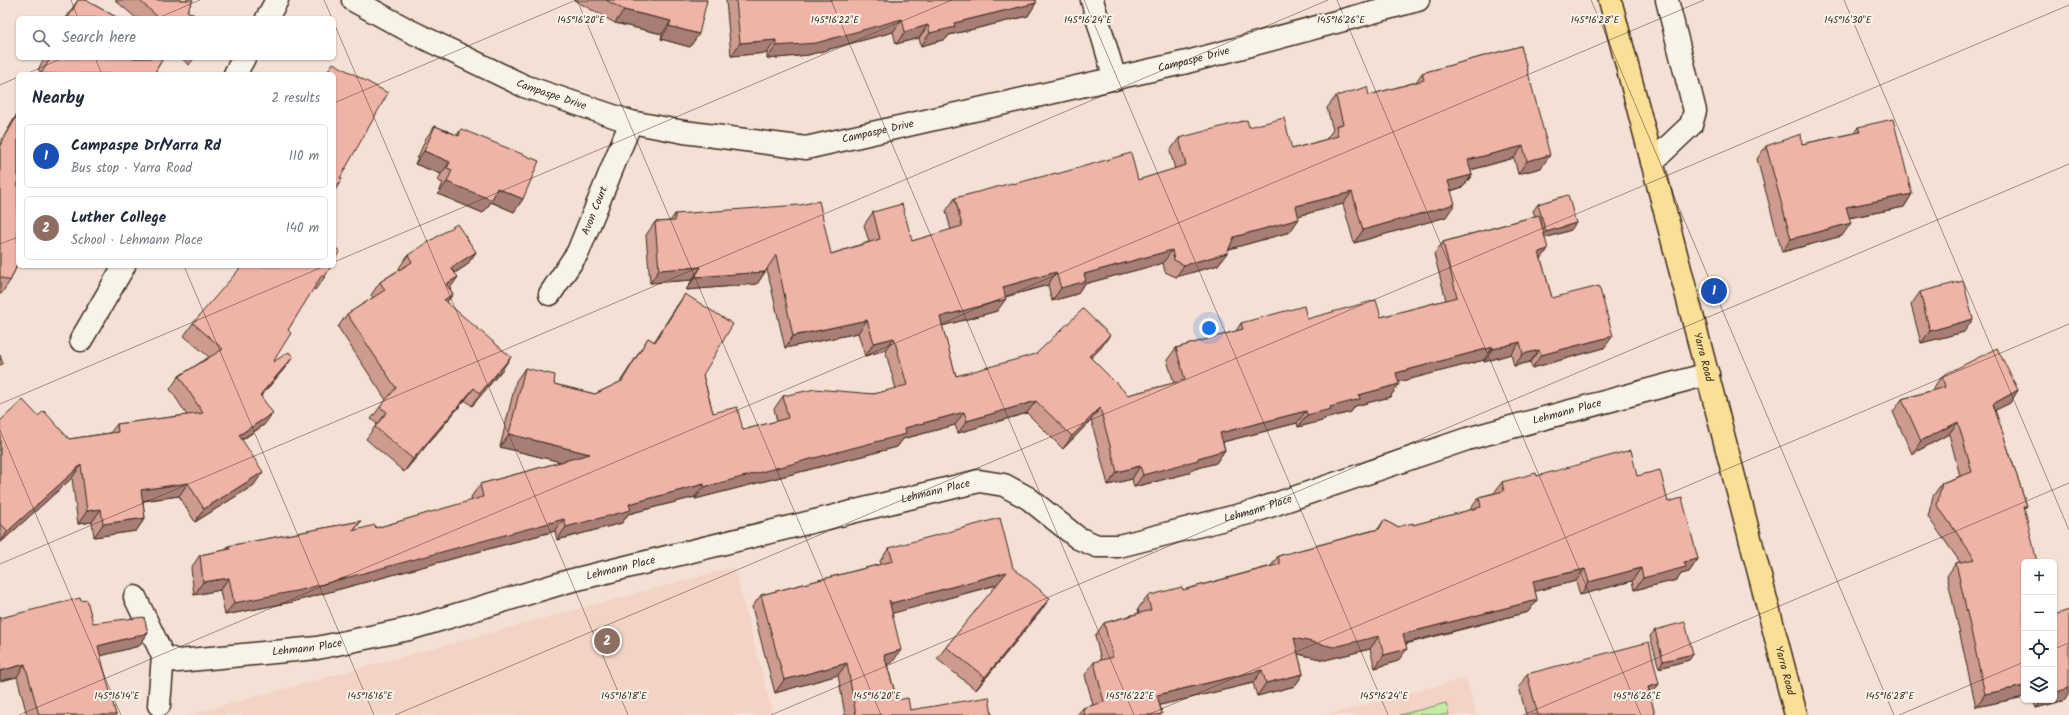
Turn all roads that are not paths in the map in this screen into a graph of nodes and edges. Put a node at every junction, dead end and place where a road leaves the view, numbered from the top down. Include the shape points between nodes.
1 (277, 0) edge
2 (353, 0) edge
3 (1092, 0) edge
4 (1418, 0) edge
5 (1610, 0) edge
6 (1667, 0) edge
7 (268, 16) edge
8 (243, 60) edge
9 (236, 72) edge
10 (1115, 79) junction
11 (631, 122) junction
12 (1652, 162) junction
13 (123, 268) edge
14 (550, 294) dead end
15 (81, 340) dead end
16 (1708, 374) junction
17 (135, 597) dead end
18 (163, 656) junction
19 (159, 705) dead end
20 (1796, 715) edge

1 - 7 street
2 - 11 street, Campaspe Drive via 408,30 524,86
3 - 10 street
4 - 10 street, Campaspe Drive
5 - 12 main road, Yarra Road
6 - 12 street via 1695,112 1691,125
8 - 9 street
10 - 11 street, Campaspe Drive via 806,148 684,132
11 - 14 street, Avon Court via 578,252
12 - 16 main road, Yarra Road
13 - 15 street
16 - 18 street, Lehmann Place via 1467,439 1252,512 1119,546 1097,546 1078,538 1028,498 1004,485 980,481 569,581 409,629 316,648 178,661
16 - 20 main road, Yarra Road
17 - 18 street
18 - 19 street

